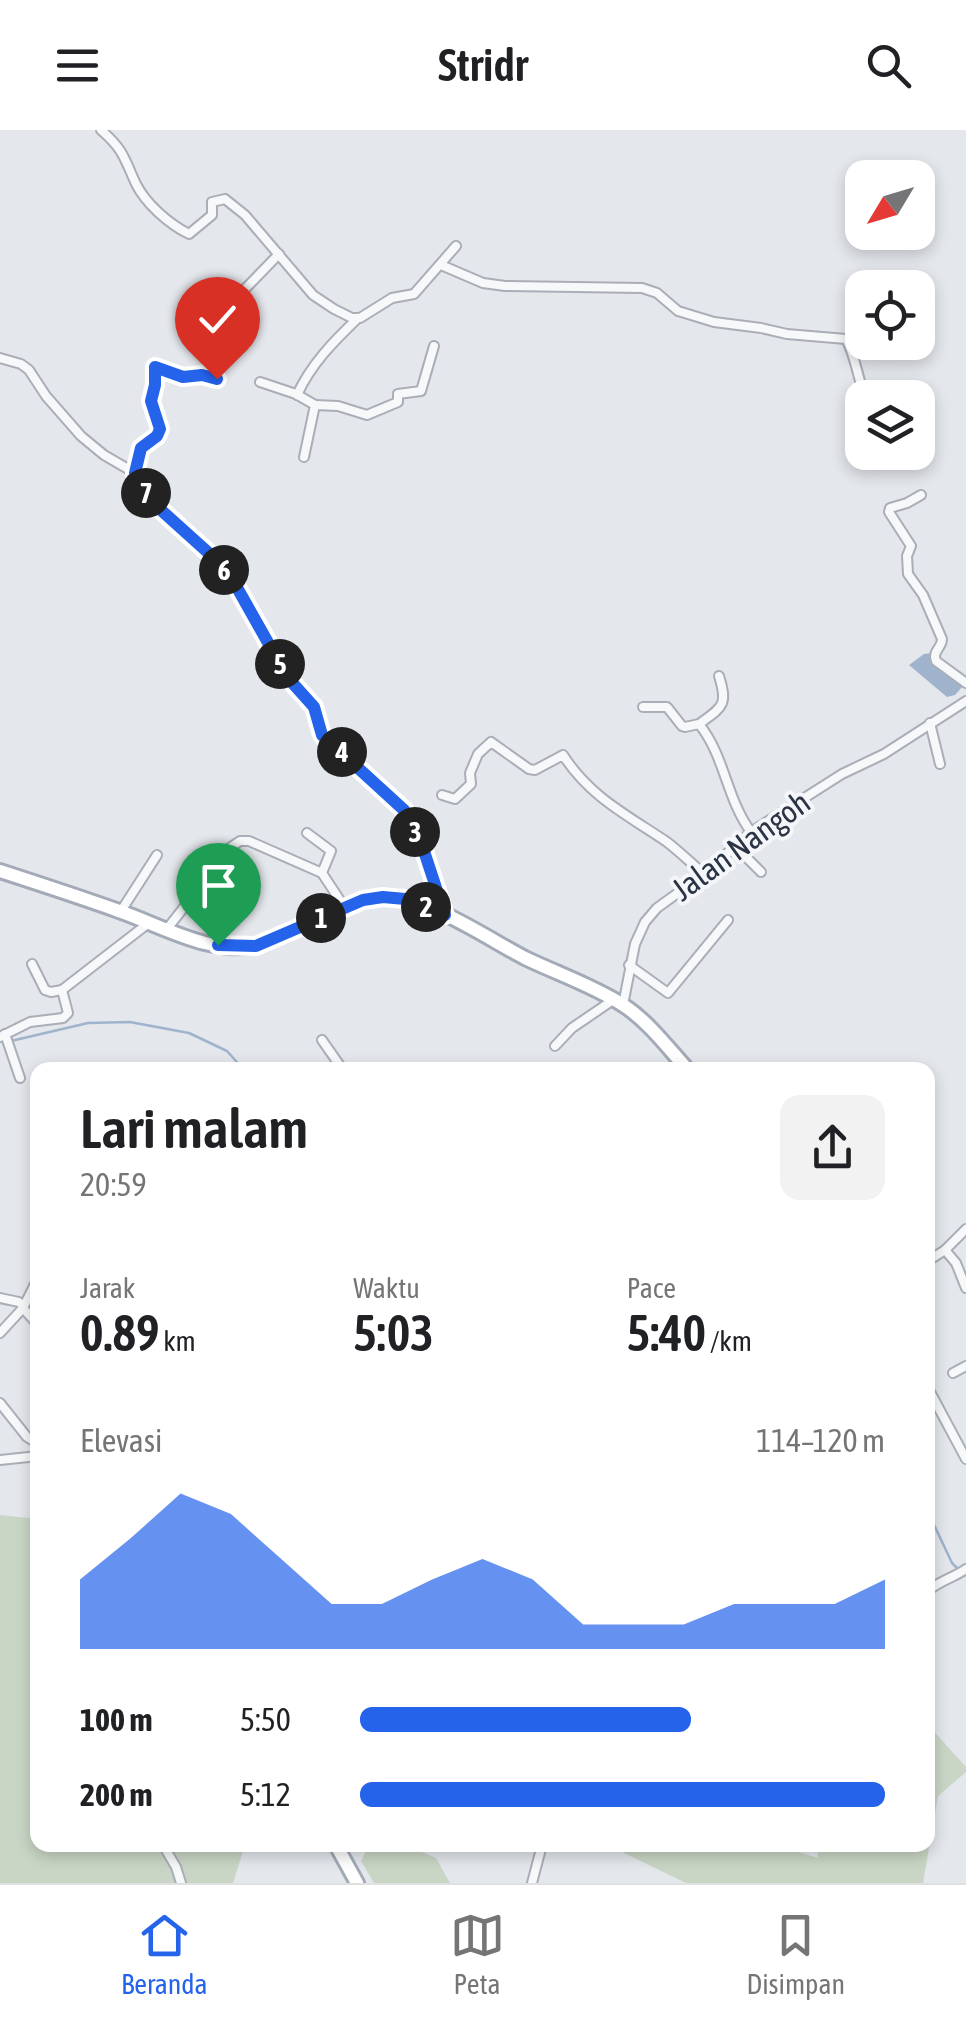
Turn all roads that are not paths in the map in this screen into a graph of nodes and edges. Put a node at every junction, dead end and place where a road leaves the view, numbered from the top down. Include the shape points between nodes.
1 (101, 130) edge
2 (456, 246) dead end
3 (279, 254) junction
4 (441, 265) junction
5 (243, 291) dead end
6 (358, 318) junction
7 (434, 346) dead end
8 (0, 358) edge
9 (217, 379) dead end
10 (859, 380) edge
11 (260, 382) dead end
12 (297, 395) junction
13 (315, 405) junction
14 (304, 456) dead end
15 (135, 473) junction
16 (920, 495) dead end
17 (719, 676) dead end
18 (966, 683) edge
19 (966, 701) edge
20 (643, 707) dead end
21 (930, 723) junction
22 (699, 724) junction
23 (940, 764) dead end
24 (442, 795) dead end
25 (751, 832) junction
26 (307, 834) dead end
27 (735, 846) junction
28 (157, 855) dead end
29 (0, 871) edge
30 (761, 872) dead end
31 (322, 873) junction
32 (704, 874) junction
33 (345, 908) junction
34 (121, 911) junction
35 (445, 915) junction
36 (728, 920) dead end
37 (150, 922) junction
38 (166, 929) junction
39 (32, 964) dead end
40 (629, 965) junction
41 (62, 990) junction
42 (618, 1002) junction
43 (322, 1040) dead end
44 (6, 1041) edge
45 (555, 1046) dead end
46 (0, 1053) edge
47 (338, 1062) edge
48 (681, 1062) edge
49 (20, 1078) dead end
50 (966, 1228) edge
51 (944, 1250) junction
52 (935, 1256) edge
53 (966, 1288) edge
54 (30, 1293) edge
55 (0, 1298) edge
56 (23, 1307) junction
57 (30, 1315) edge
58 (0, 1334) edge
59 (966, 1366) edge
60 (953, 1373) dead end
61 (935, 1401) edge
62 (0, 1403) edge
63 (30, 1439) edge
64 (30, 1457) edge
65 (966, 1459) edge
66 (0, 1460) edge
67 (966, 1569) edge
68 (935, 1585) edge
69 (167, 1852) edge
70 (340, 1852) edge
71 (540, 1852) edge
72 (182, 1883) edge
73 (357, 1883) edge
74 (532, 1883) edge

1 - 3 street via 116,143 138,188 176,228 189,234 212,215 212,202 226,198
2 - 4 street
3 - 5 street
3 - 6 street via 313,295
4 - 6 street via 414,294
4 - 10 street via 483,283 642,288 714,322 846,338
6 - 12 street via 327,348
7 - 13 street via 421,392 398,394 398,402 367,415
8 - 15 street via 29,370 92,446
9 - 15 street via 155,367 151,401 160,429 141,448
11 - 12 street
12 - 13 street
13 - 14 street
15 - 35 street via 152,502 235,584 288,678 314,707 322,735 404,810
16 - 18 street via 888,512 910,543 908,574 942,639 936,661
17 - 22 street via 724,702
19 - 21 street, Jalan Nangoh
20 - 22 street via 667,707 686,728
21 - 23 street
21 - 25 street, Jalan Nangoh
22 - 25 street
24 - 32 street via 455,798 471,784 478,754 491,742 529,769 563,755 623,816
25 - 27 street, Jalan Nangoh
26 - 31 street via 331,852
27 - 30 street
27 - 32 street, Jalan Nangoh
28 - 34 street
29 - 34 main road
31 - 33 street
31 - 38 street via 240,841
32 - 40 street, Jalan Nangoh via 649,917
33 - 35 main road via 396,897
33 - 38 main road via 246,947
34 - 37 main road
35 - 42 main road
36 - 40 street via 668,993
37 - 38 main road
37 - 41 street
39 - 41 street via 45,990
40 - 42 street, Jalan Nangoh
41 - 44 street via 65,1017 30,1022
42 - 45 street via 572,1028
42 - 48 main road
43 - 47 street
44 - 46 street
44 - 49 street
50 - 51 street
51 - 52 street
51 - 53 street
54 - 56 street
55 - 56 street
56 - 57 street
56 - 58 street
59 - 60 street
61 - 65 street
62 - 63 street
64 - 66 street
67 - 68 street
69 - 72 street
70 - 73 main road
71 - 74 street

